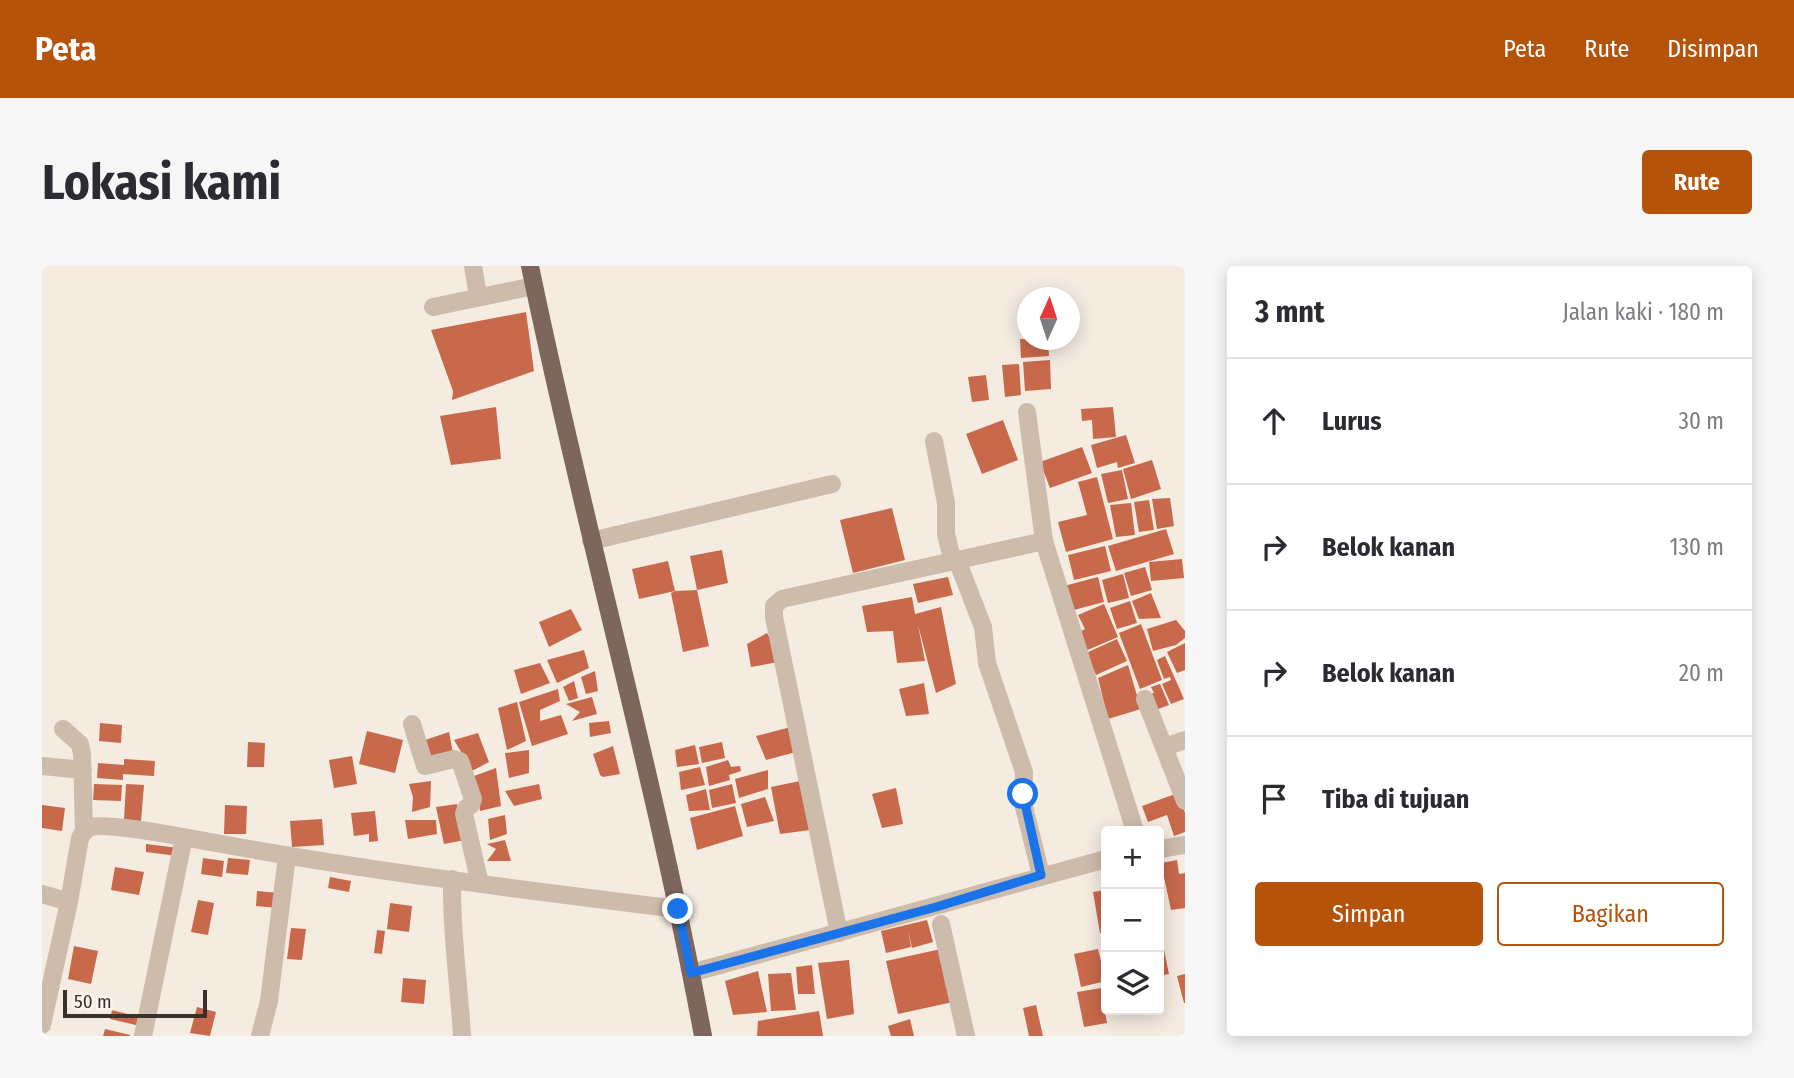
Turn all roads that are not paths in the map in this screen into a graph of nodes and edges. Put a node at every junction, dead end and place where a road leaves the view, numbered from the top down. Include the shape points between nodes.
1 (473, 266) edge
2 (530, 266) edge
3 (534, 286) junction
4 (478, 296) junction
5 (433, 307) dead end
6 (1027, 412) dead end
7 (934, 441) dead end
8 (832, 484) dead end
9 (592, 541) junction
10 (1044, 541) junction
11 (955, 561) junction
12 (1145, 699) dead end
13 (412, 724) dead end
14 (63, 729) dead end
15 (1185, 740) edge
16 (1165, 747) junction
17 (42, 766) edge
18 (83, 769) junction
19 (1185, 801) edge
20 (1133, 826) edge
21 (84, 830) junction
22 (184, 837) junction
23 (1185, 845) edge
24 (1164, 848) edge
25 (288, 856) junction
26 (1101, 860) edge
27 (1041, 875) junction
28 (452, 879) junction
29 (480, 884) junction
30 (42, 894) edge
31 (69, 902) junction
32 (678, 909) junction
33 (941, 924) dead end
34 (839, 933) junction
35 (691, 973) junction
36 (42, 1025) edge
37 (143, 1036) edge
38 (260, 1036) edge
39 (462, 1036) edge
40 (703, 1036) edge
41 (966, 1036) edge

1 - 4 street
2 - 3 main road
3 - 4 street
3 - 9 main road
4 - 5 street
6 - 10 street
7 - 11 street via 946,503 946,534
8 - 9 street
9 - 32 main road
10 - 11 street
10 - 20 street
11 - 27 street via 983,627 987,663 1024,772 1023,803
11 - 34 street via 782,599 774,606
12 - 16 street
13 - 29 street via 425,766 460,761 472,799 464,814
14 - 18 street via 80,744
15 - 16 street
16 - 19 street
17 - 18 street
18 - 21 street
21 - 22 street via 100,826
21 - 31 street
22 - 25 street
22 - 37 street
23 - 24 street
25 - 28 street
25 - 38 street via 269,1001
26 - 27 street
27 - 34 street
28 - 29 street
28 - 39 street via 451,923
29 - 32 street
30 - 31 street
31 - 36 street
32 - 35 main road
33 - 41 street
34 - 35 street
35 - 40 main road

